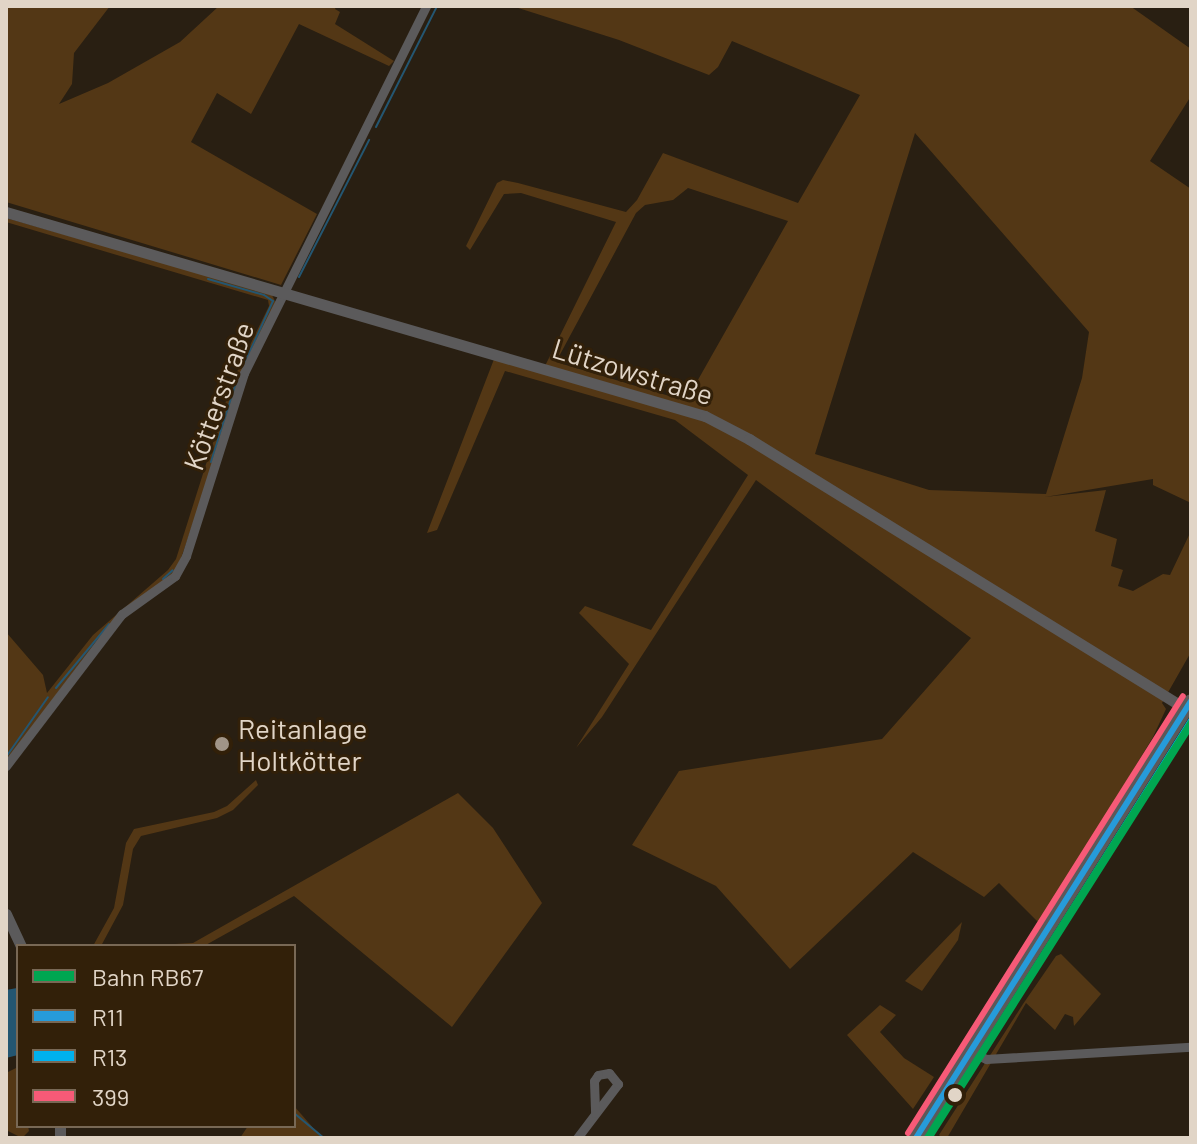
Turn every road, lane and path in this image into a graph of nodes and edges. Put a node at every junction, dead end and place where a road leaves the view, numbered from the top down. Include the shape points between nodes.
1 (426, 6) edge
2 (6, 212) edge
3 (283, 293) junction
4 (1188, 705) edge
5 (6, 766) edge
6 (6, 914) edge
7 (20, 944) edge
8 (1191, 1047) edge
9 (971, 1052) junction
10 (595, 1113) dead end
11 (577, 1138) edge
12 (916, 1138) edge

1 - 3 street, Kötterstraße
2 - 3 street, Lützowstraße
3 - 4 street, Lützowstraße via 705,416
3 - 5 street, Kötterstraße via 244,373 175,576 122,614
4 - 9 main road
6 - 7 street
8 - 9 street via 986,1059
9 - 12 main road
10 - 11 street

